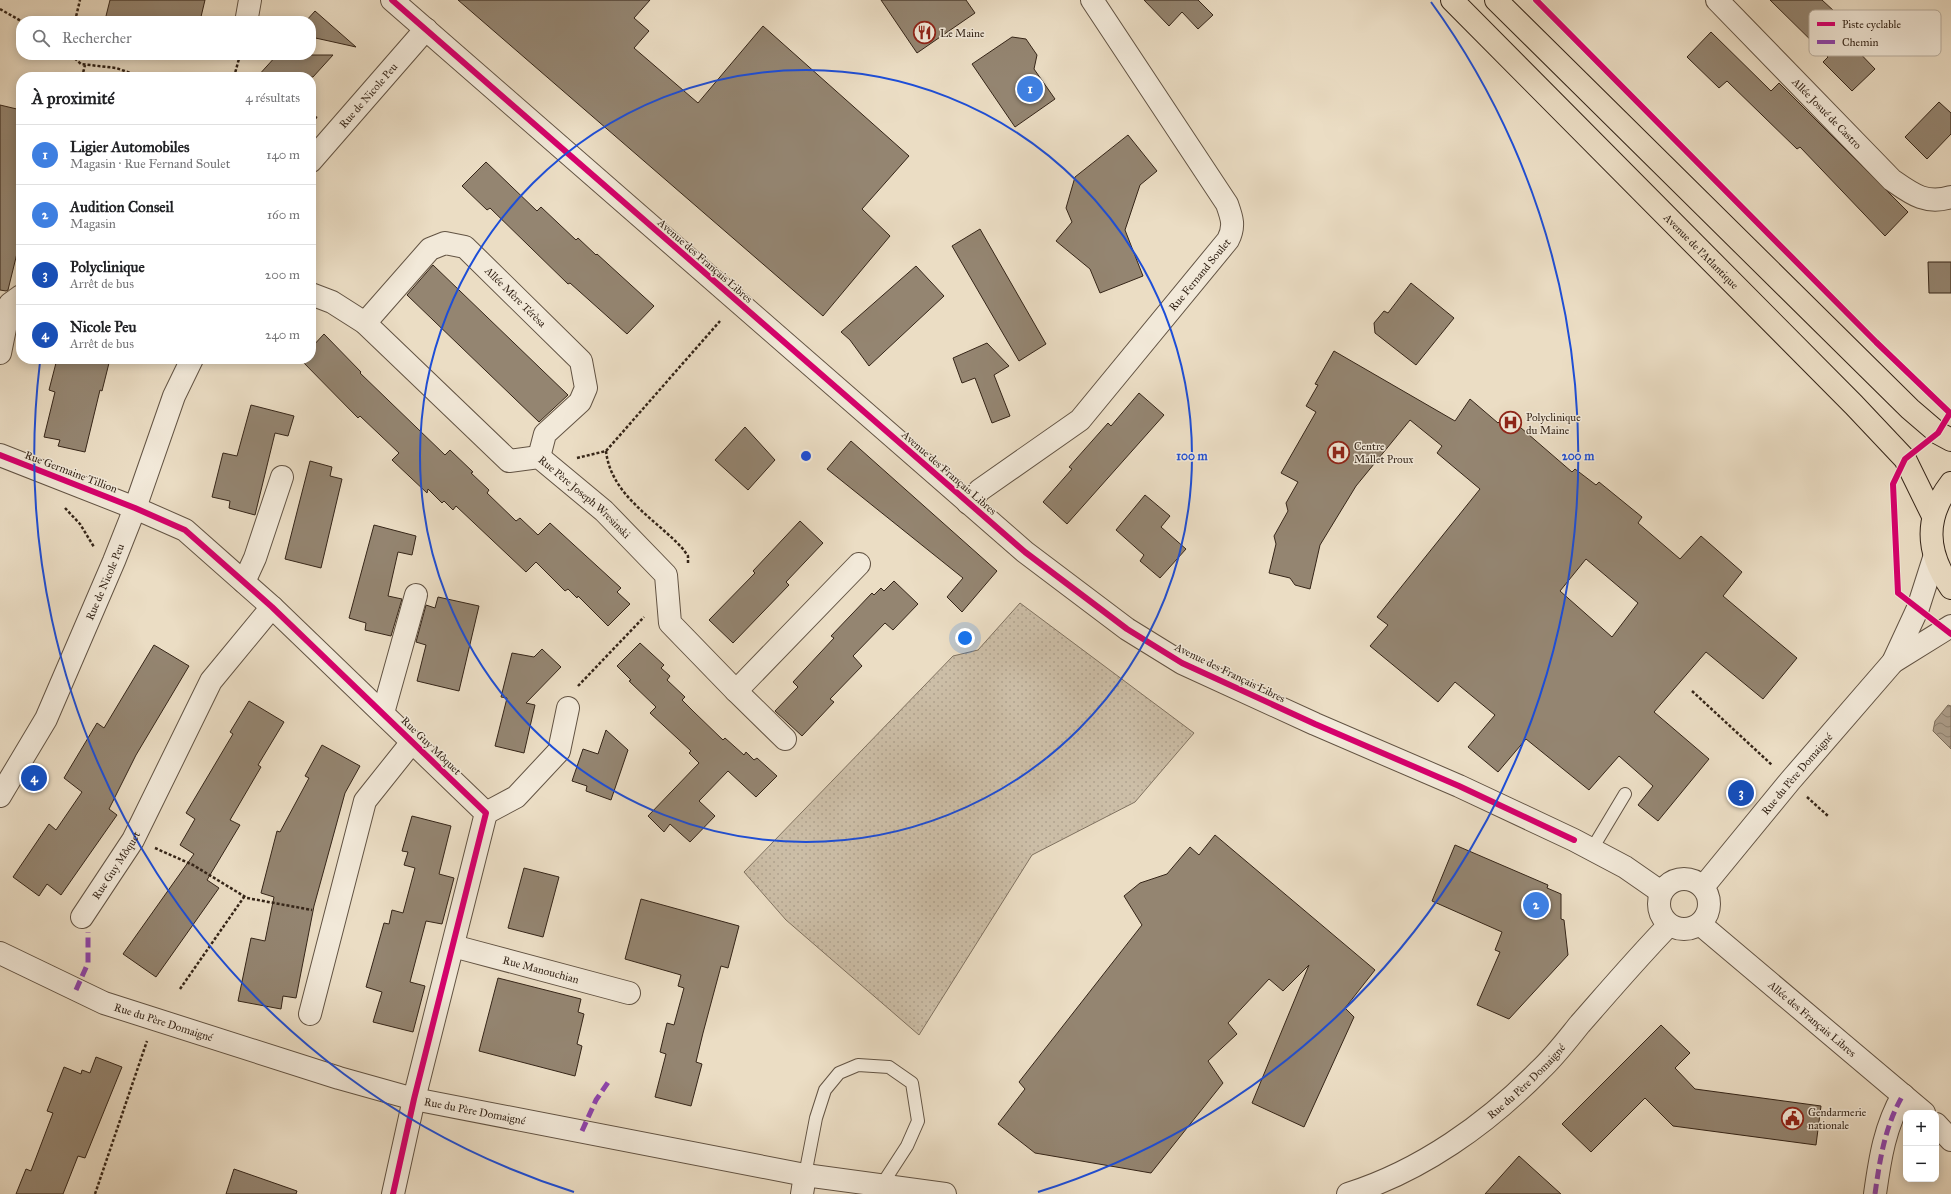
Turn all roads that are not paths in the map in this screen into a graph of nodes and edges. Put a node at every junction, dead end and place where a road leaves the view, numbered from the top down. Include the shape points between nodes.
1 (392, 0) edge
2 (1092, 0) edge
3 (1452, 0) edge
4 (1496, 0) edge
5 (1717, 0) edge
6 (426, 29) junction
7 (316, 155) edge
8 (1951, 197) edge
9 (316, 296) edge
10 (16, 300) edge
11 (365, 323) junction
12 (0, 352) edge
13 (190, 364) edge
14 (1951, 440) edge
15 (0, 455) edge
16 (539, 457) junction
17 (282, 477) dead end
18 (1951, 483) edge
19 (968, 503) junction
20 (135, 508) junction
21 (1933, 516) junction
22 (1934, 558) junction
23 (859, 564) dead end
24 (244, 582) junction
25 (1951, 588) edge
26 (416, 596) dead end
27 (272, 607) junction
28 (1951, 626) edge
29 (1893, 662) junction
30 (736, 691) junction
31 (568, 708) road end
32 (383, 713) junction
33 (785, 739) dead end
34 (412, 742) junction
35 (1626, 794) dead end
36 (0, 796) edge
37 (486, 813) junction
38 (1592, 849) junction
39 (1703, 887) junction
40 (1661, 892) junction
41 (82, 918) dead end
42 (1700, 924) junction
43 (1669, 925) junction
44 (453, 946) junction
45 (0, 954) edge
46 (629, 993) dead end
47 (310, 1014) dead end
48 (1904, 1095) junction
49 (414, 1099) junction
50 (1921, 1110) edge
51 (1939, 1127) edge
52 (1951, 1140) edge
53 (804, 1184) edge
54 (881, 1186) junction
55 (393, 1194) edge
56 (945, 1194) edge
57 (1348, 1194) edge
58 (1875, 1194) edge

1 - 6 street, Avenue des Français Libres
2 - 19 street, Rue Fernand Soulet via 1226,204 1233,221 1233,231 1080,420 980,490
3 - 21 main road, Avenue de l'Atlantique via 1905,459
4 - 14 main road via 1910,409 1938,433
5 - 8 street, Allée Josué de Castro via 1892,180 1914,196 1938,201
6 - 7 street, Rue de Nicole Peu
6 - 19 street, Avenue des Français Libres
9 - 11 street, Rue Père Joseph Wresinski via 332,302
10 - 12 street via 10,304
11 - 16 street, Rue Père Joseph Wresinski via 509,461
11 - 16 street, Allée Mère Térèsa via 430,249 445,243 464,247 581,360 586,388 580,402 545,434
13 - 20 street, Rue de Nicole Peu via 174,396
15 - 20 street, Rue Germaine Tillion
16 - 30 street, Rue Père Joseph Wresinski via 604,511 666,575 670,623
17 - 24 street via 255,558
18 - 21 main road via 1942,495
19 - 38 street, Avenue des Français Libres via 1025,552 1127,629 1182,663 1459,786
20 - 24 street, Rue Guy Môquet via 185,530
20 - 36 street, Rue de Nicole Peu via 46,719
21 - 22 main road via 1931,537
22 - 25 main road
22 - 29 street, Rue du Père Domaigné via 1918,608
23 - 30 street
24 - 27 street, Rue Guy Môquet
26 - 32 street
27 - 32 street, Rue Guy Môquet
27 - 41 street, Rue Guy Môquet via 211,681 133,840
28 - 29 street, Rue du Père Domaigné
29 - 39 street, Rue du Père Domaigné
30 - 33 street, Rue Père Joseph Wresinski
31 - 37 street via 559,751 516,797
32 - 34 street, Rue Guy Môquet
34 - 37 street, Rue Guy Môquet
34 - 47 street, Rue Guy Môquet via 365,800
35 - 38 lane
37 - 44 street
38 - 40 street, Avenue des Français Libres via 1626,867
39 - 40 street via 1689,879 1681,879 1666,886
39 - 42 street via 1708,898 1708,910
40 - 43 street via 1658,907
42 - 43 street via 1685,930
42 - 48 street, Allée des Français Libres
43 - 57 street, Rue du Père Domaigné via 1638,957 1541,1070 1508,1100 1471,1131 1407,1170
44 - 46 street, Rue Manouchian
44 - 49 street
45 - 49 street, Rue du Père Domaigné via 104,1003 339,1078
48 - 50 street, Allée des Français Libres
48 - 58 street via 1882,1148
49 - 53 street, Rue du Père Domaigné
49 - 55 street
51 - 52 street
53 - 54 street, Rue du Père Domaigné
53 - 54 lane via 816,1118 825,1090 839,1073 858,1065 889,1068 912,1083 918,1120 907,1146
54 - 56 street, Rue du Père Domaigné

